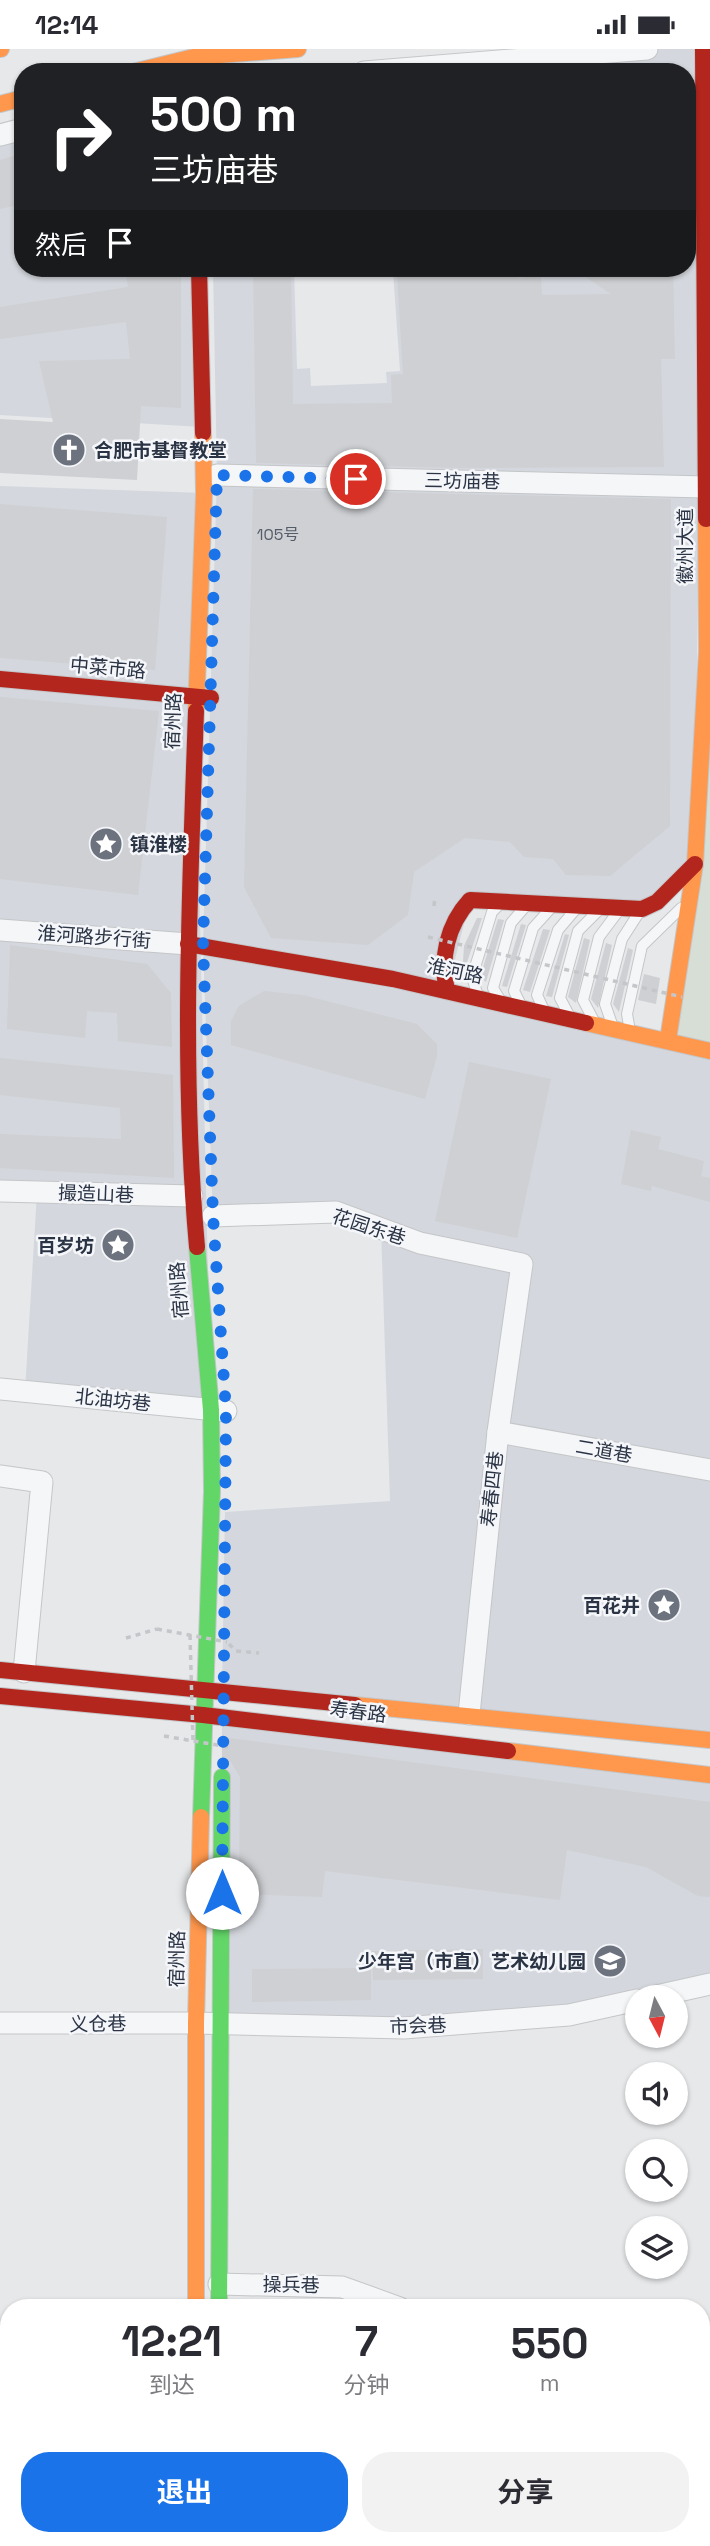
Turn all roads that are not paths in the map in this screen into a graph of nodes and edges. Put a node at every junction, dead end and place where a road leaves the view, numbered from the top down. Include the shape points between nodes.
1 (298, 49) edge
2 (647, 49) edge
3 (703, 49) edge
4 (202, 59) edge
5 (181, 63) edge
6 (475, 63) edge
7 (199, 277) edge
8 (213, 277) edge
9 (217, 475) junction
10 (706, 487) junction
11 (0, 679) edge
12 (195, 697) junction
13 (211, 698) junction
14 (695, 864) junction
15 (504, 899) junction
16 (688, 901) junction
17 (529, 903) junction
18 (555, 903) junction
19 (579, 905) junction
20 (603, 907) junction
21 (621, 908) junction
22 (642, 909) junction
23 (0, 930) edge
24 (196, 944) junction
25 (447, 991) junction
26 (205, 996) dead end
27 (478, 998) junction
28 (502, 1003) junction
29 (523, 1008) junction
30 (546, 1013) junction
31 (570, 1019) junction
32 (596, 1024) junction
33 (622, 1030) junction
34 (668, 1040) junction
35 (710, 1051) edge
36 (0, 1191) edge
37 (208, 1211) junction
38 (522, 1264) joint
39 (220, 1313) dead end
40 (0, 1389) edge
41 (218, 1411) junction
42 (498, 1431) junction
43 (710, 1470) edge
44 (0, 1476) edge
45 (0, 1670) edge
46 (24, 1672) junction
47 (204, 1689) junction
48 (222, 1691) junction
49 (0, 1696) edge
50 (469, 1714) junction
51 (203, 1715) junction
52 (222, 1724) junction
53 (710, 1740) edge
54 (225, 1753) road end
55 (710, 1775) edge
56 (710, 1984) edge
57 (688, 1989) edge
58 (625, 2003) edge
59 (196, 2022) junction
60 (0, 2023) edge
61 (221, 2023) junction
62 (219, 2284) junction
63 (196, 2299) edge
64 (219, 2299) edge
65 (375, 2299) edge

1 - 4 main road
2 - 6 street
3 - 10 main road, 徽州大道
4 - 5 main road
7 - 12 main road, 宿州路 via 204,493
8 - 9 main road, 宿州路
9 - 10 street, 三坊庙巷
9 - 13 main road, 宿州路
10 - 14 main road, 徽州大道 via 707,651
11 - 12 main road, 中菜市路
12 - 13 main road, 中菜市路
12 - 24 main road, 宿州路
13 - 24 main road, 宿州路
14 - 16 main road, 徽州大道
14 - 22 main road via 657,902
15 - 17 main road
15 - 25 main road via 470,900 456,912 442,971
15 - 27 lane via 492,912 472,977
16 - 33 lane via 642,946
16 - 34 main road, 徽州大道
17 - 18 main road
17 - 28 lane via 511,923 494,988
18 - 19 main road
18 - 29 lane via 533,928 514,991
19 - 20 main road
19 - 30 lane via 558,930 537,995
20 - 21 main road
20 - 31 lane via 579,931 560,998
21 - 22 main road
21 - 32 lane via 599,937 583,1000
22 - 33 lane via 622,939 606,1004
23 - 24 street, 淮河路步行街
24 - 25 main road, 淮河路
24 - 26 main road, 宿州路
24 - 37 main road, 宿州路
25 - 27 main road, 淮河路
27 - 28 main road, 淮河路
28 - 29 main road, 淮河路
29 - 30 main road, 淮河路
30 - 31 main road, 淮河路
31 - 32 main road, 淮河路
32 - 33 main road, 淮河路
33 - 34 main road, 淮河路
34 - 35 main road, 淮河路
36 - 37 street, 撮造山巷
37 - 38 street, 花园东巷 via 336,1212 420,1243
37 - 41 main road, 宿州路
38 - 42 street, 寿春四巷
39 - 41 main road, 宿州路
40 - 41 street, 北油坊巷
41 - 47 main road, 宿州路
41 - 48 main road, 宿州路
42 - 43 street, 二道巷
42 - 50 street, 寿春四巷
44 - 46 street via 42,1482
45 - 46 main road, 寿春路
46 - 47 main road, 寿春路
47 - 48 main road, 寿春路
47 - 51 main road, 宿州路
48 - 50 main road, 寿春路
48 - 52 main road, 宿州路
49 - 51 main road, 寿春路
50 - 53 main road, 寿春路
51 - 52 main road, 寿春路
51 - 59 main road, 宿州路
52 - 55 main road, 寿春路
54 - 61 main road
56 - 57 street
58 - 61 street, 市会巷 via 569,2015 404,2028
59 - 60 street, 义仓巷
59 - 61 street, 市会巷
59 - 63 main road, 宿州路
61 - 62 main road
62 - 64 main road
62 - 65 street, 操兵巷 via 342,2287

